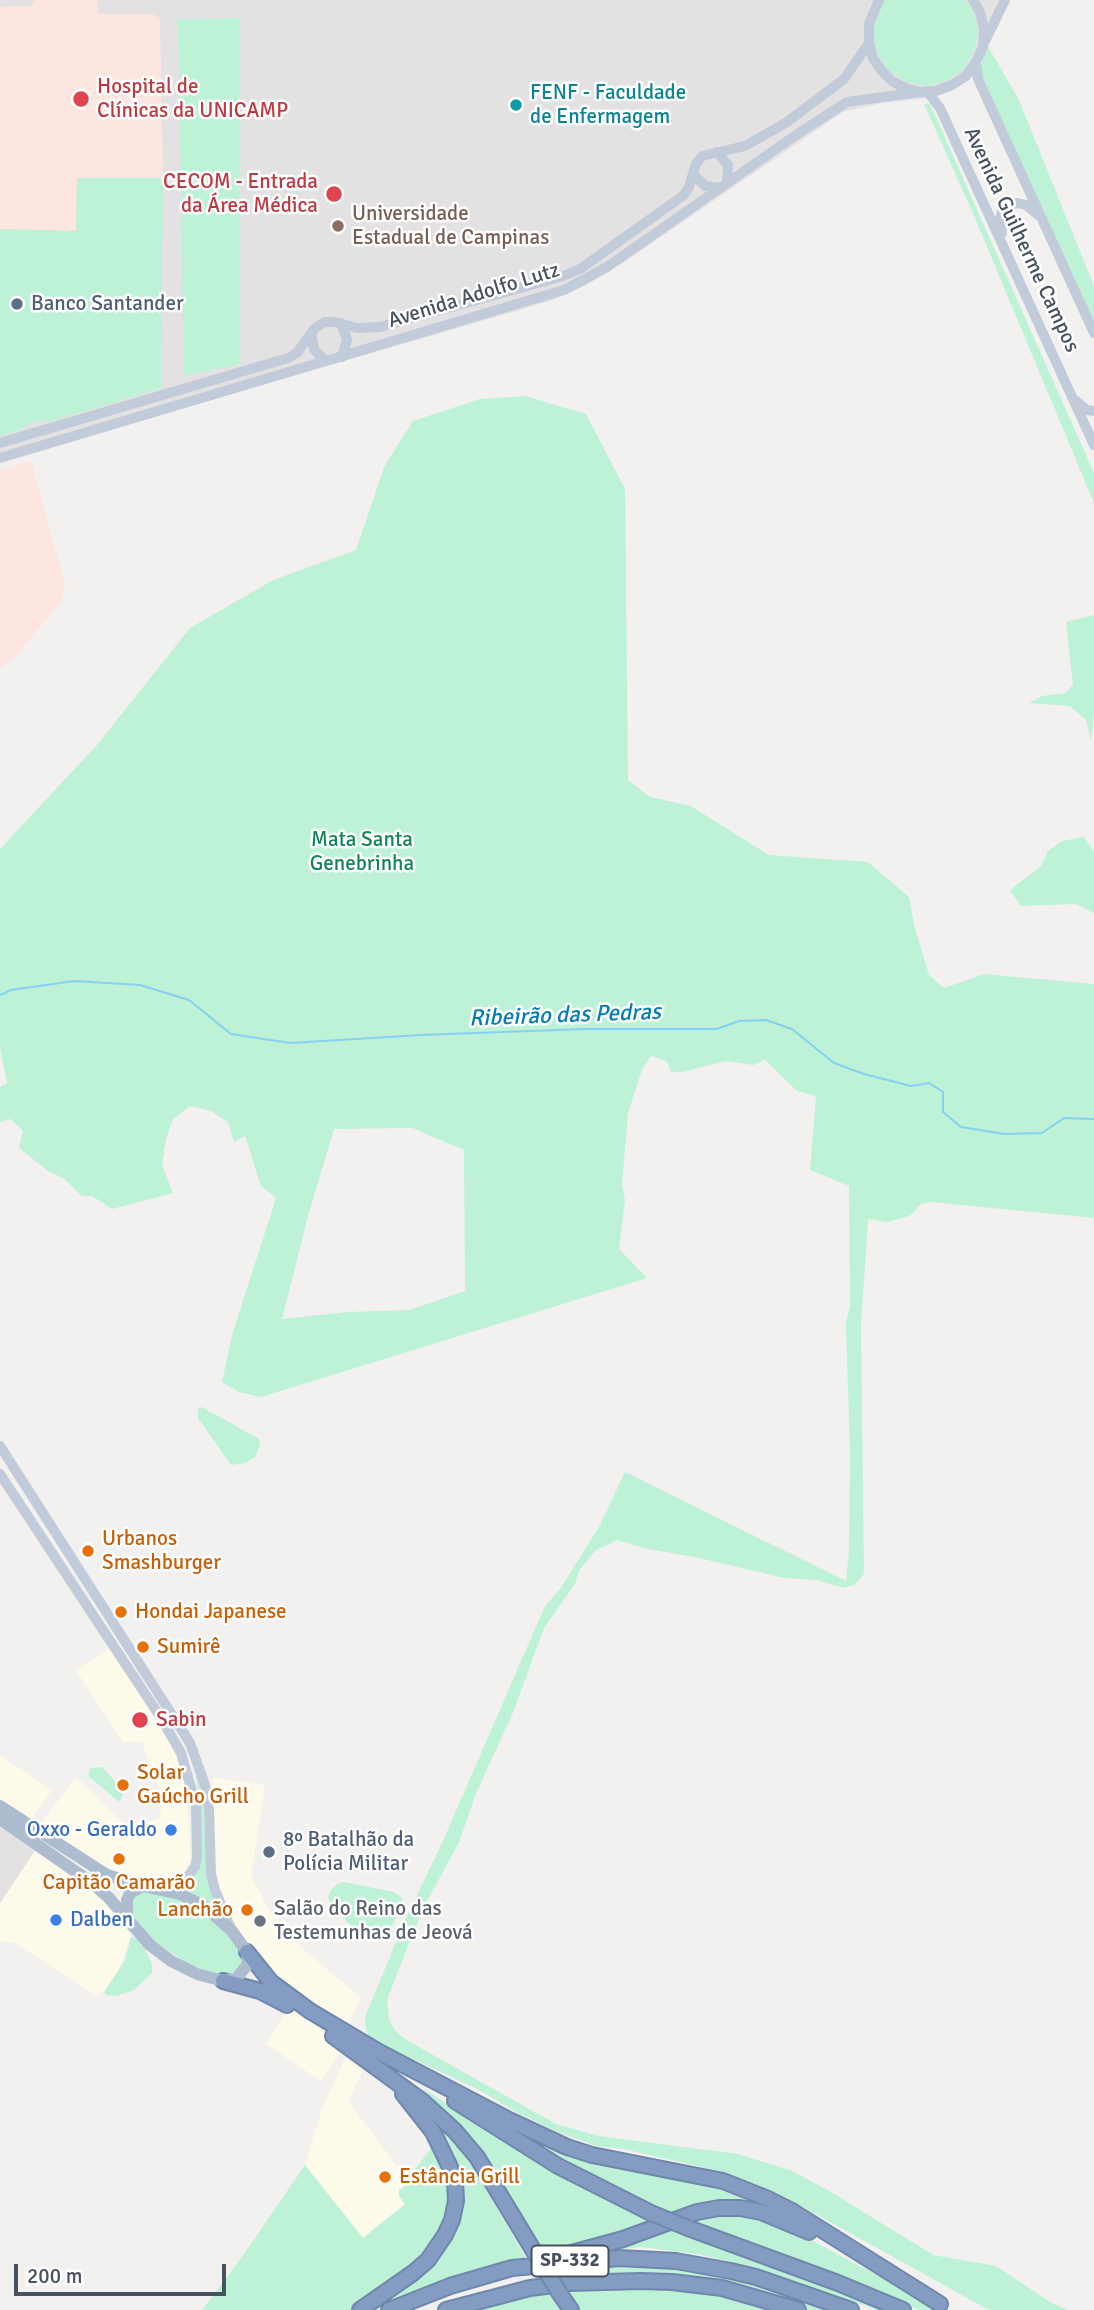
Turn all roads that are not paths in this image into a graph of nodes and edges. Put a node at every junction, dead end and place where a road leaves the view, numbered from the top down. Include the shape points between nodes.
1 (879, 0) edge
2 (973, 0) edge
3 (1005, 0) edge
4 (869, 43) junction
5 (982, 47) junction
6 (976, 62) junction
7 (923, 91) junction
8 (717, 152) junction
9 (693, 174) junction
10 (724, 186) junction
11 (1044, 223) junction
12 (1008, 255) junction
13 (341, 323) junction
14 (311, 333) junction
15 (1094, 333) edge
16 (342, 356) junction
17 (325, 361) junction
18 (1067, 386) junction
19 (1094, 411) edge
20 (0, 443) edge
21 (1094, 445) edge
22 (0, 458) edge
23 (0, 1446) edge
24 (0, 1474) edge
25 (0, 1806) edge
26 (0, 1819) edge
27 (48, 1845) junction
28 (143, 1886) junction
29 (164, 1889) junction
30 (127, 1917) junction
31 (232, 1931) junction
32 (247, 1952) junction
33 (223, 1981) junction
34 (379, 2052) junction
35 (386, 2075) junction
36 (512, 2268) junction
37 (945, 2307) edge
38 (360, 2310) edge
39 (389, 2310) edge
40 (446, 2310) edge
41 (571, 2310) edge
42 (798, 2310) edge
43 (851, 2310) edge
44 (903, 2310) edge

1 - 4 main road via 869,24
2 - 5 main road via 984,29
3 - 5 main road
4 - 7 main road via 873,58 892,81
4 - 8 main road, Avenida Adolfo Lutz via 844,79 823,96 761,138
5 - 6 main road
6 - 7 main road, Avenida Adolfo Lutz via 952,85
6 - 11 main road, Avenida Guilherme Campos via 978,79
7 - 10 main road, Avenida Adolfo Lutz via 847,102
7 - 12 main road, Avenida Guilherme Campos via 940,108
8 - 9 main road, Avenida Adolfo Lutz via 698,159
8 - 10 main road via 728,165
9 - 10 main road via 705,186
9 - 13 main road, Avenida Adolfo Lutz via 676,202 597,258 563,276 380,327
10 - 16 main road, Avenida Adolfo Lutz via 607,267 564,290
11 - 12 main road via 1026,205 1009,205 1002,211
11 - 15 main road, Avenida Guilherme Campos
12 - 18 main road, Avenida Guilherme Campos
13 - 14 main road, Avenida Adolfo Lutz via 325,322
13 - 16 main road via 347,340
14 - 17 main road via 314,349
14 - 20 main road, Avenida Adolfo Lutz via 288,358
16 - 17 main road, Avenida Adolfo Lutz
17 - 22 main road, Avenida Adolfo Lutz
18 - 19 main road via 1081,406
18 - 21 main road, Avenida Guilherme Campos
23 - 31 main road via 190,1744 209,1809 211,1874
24 - 29 main road via 181,1752 196,1805 197,1858 183,1882
25 - 27 main road
26 - 27 main road
27 - 28 main road via 107,1875
27 - 30 main road
28 - 29 main road
28 - 30 main road via 130,1893
29 - 31 main road via 204,1906
30 - 33 main road via 150,1945 171,1961
31 - 32 main road
32 - 33 main road via 243,1972 236,1979
32 - 34 highway via 263,1974 292,1999
33 - 35 highway via 280,2000
34 - 37 highway via 567,2147 618,2162 723,2181 766,2198
34 - 44 highway, bridge via 558,2166 651,2213
35 - 38 highway via 442,2148 455,2181 456,2201 445,2235 428,2260
35 - 41 highway, bridge via 439,2115 468,2145
36 - 37 highway via 623,2239 697,2212 740,2208 800,2227
36 - 39 highway, SP-332
36 - 43 highway, SP-332 via 619,2258 677,2261 756,2277
40 - 42 highway, SP-332 via 530,2288 641,2281 722,2288

